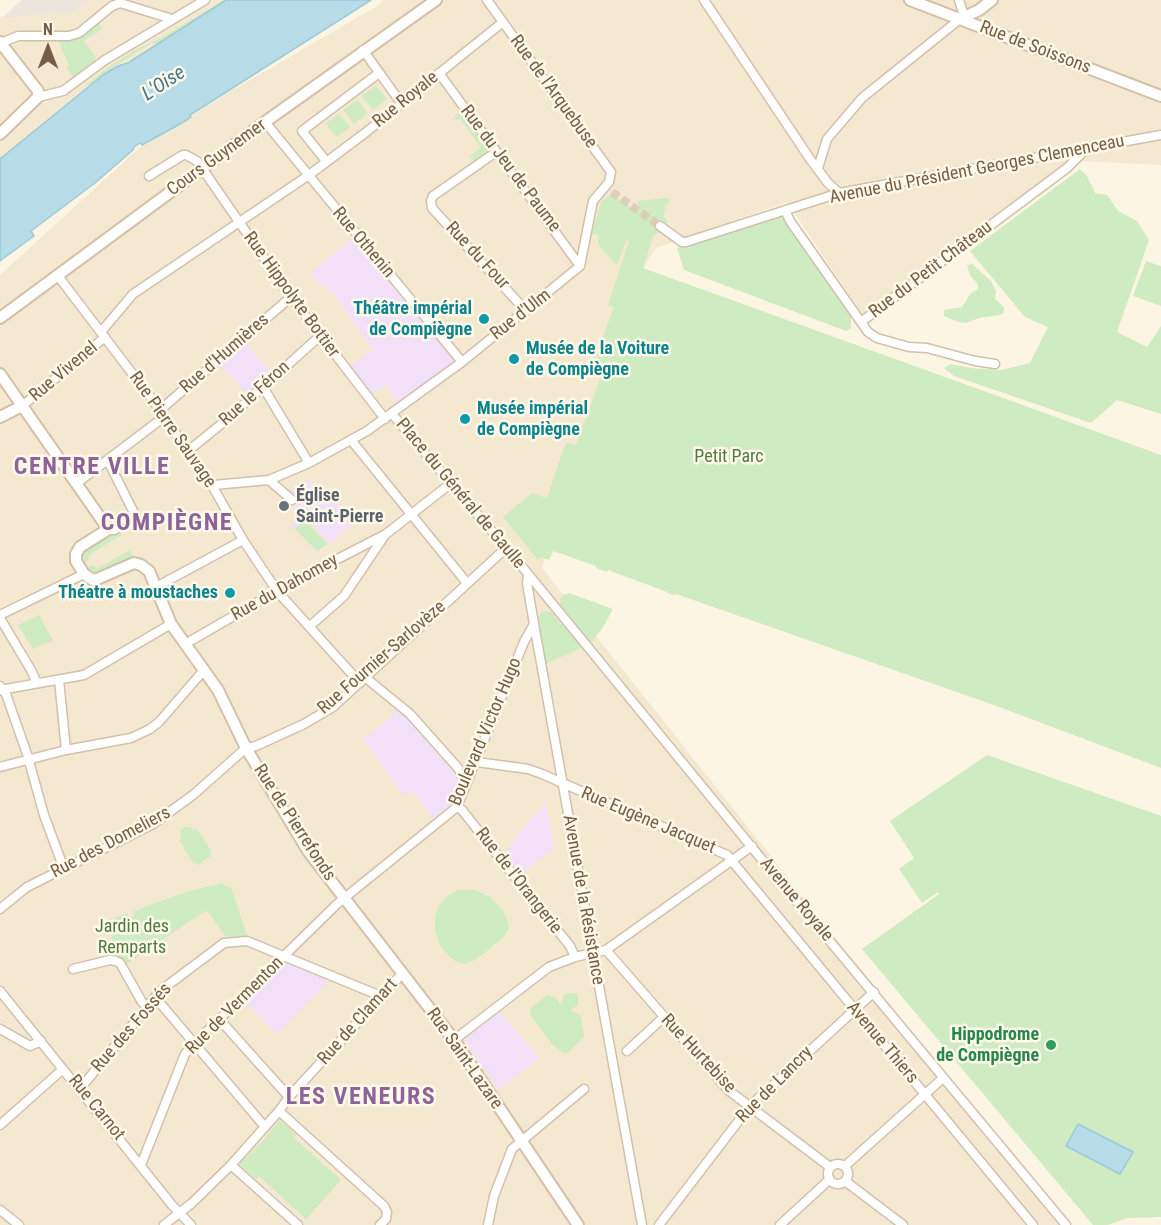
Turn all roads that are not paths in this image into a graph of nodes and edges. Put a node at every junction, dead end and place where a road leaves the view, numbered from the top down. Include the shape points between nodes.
1 (206, 0) edge
2 (436, 0) edge
3 (486, 0) edge
4 (704, 0) edge
5 (910, 0) edge
6 (959, 0) edge
7 (992, 0) edge
8 (172, 19) junction
9 (960, 19) junction
10 (502, 22) junction
11 (1, 42) edge
12 (363, 50) junction
13 (379, 73) junction
14 (439, 73) junction
15 (1161, 96) edge
16 (38, 97) junction
17 (401, 103) junction
18 (265, 122) junction
19 (1, 132) edge
20 (1161, 135) edge
21 (1085, 149) junction
22 (496, 152) junction
23 (327, 161) junction
24 (818, 168) junction
25 (201, 170) junction
26 (308, 176) junction
27 (151, 178) dead end
28 (838, 193) junction
29 (785, 210) junction
30 (238, 222) junction
31 (660, 226) tunnel mouth
32 (580, 266) junction
33 (58, 276) junction
34 (291, 297) junction
35 (526, 311) junction
36 (0, 318) edge
37 (861, 322) junction
38 (103, 335) junction
39 (320, 336) junction
40 (462, 362) junction
41 (995, 364) dead end
42 (0, 374) edge
43 (263, 387) junction
44 (22, 406) junction
45 (162, 413) junction
46 (0, 417) edge
47 (388, 417) junction
48 (351, 440) junction
49 (189, 451) junction
50 (106, 462) junction
51 (309, 463) junction
52 (269, 480) junction
53 (77, 483) junction
54 (450, 484) junction
55 (214, 485) junction
56 (292, 500) dead end
57 (411, 514) junction
58 (107, 530) junction
59 (386, 534) junction
60 (243, 540) junction
61 (506, 548) junction
62 (84, 574) junction
63 (528, 575) junction
64 (467, 583) junction
65 (156, 586) junction
66 (277, 591) junction
67 (0, 617) edge
68 (171, 624) junction
69 (534, 624) junction
70 (310, 626) junction
71 (185, 644) junction
72 (204, 670) junction
73 (58, 680) junction
74 (363, 680) junction
75 (37, 683) junction
76 (1, 688) edge
77 (246, 747) junction
78 (66, 750) junction
79 (28, 760) junction
80 (476, 764) junction
81 (0, 767) edge
82 (458, 768) junction
83 (466, 784) junction
84 (563, 784) junction
85 (457, 807) junction
86 (752, 846) junction
87 (732, 861) junction
88 (64, 869) junction
89 (344, 898) junction
90 (0, 909) edge
91 (606, 950) junction
92 (592, 953) junction
93 (283, 957) junction
94 (575, 957) junction
95 (73, 969) dead end
96 (402, 974) junction
97 (0, 991) edge
98 (874, 992) junction
99 (382, 997) junction
100 (154, 999) junction
101 (148, 1007) junction
102 (855, 1009) junction
103 (664, 1017) junction
104 (220, 1020) junction
105 (0, 1029) edge
106 (454, 1040) junction
107 (41, 1041) junction
108 (194, 1044) junction
109 (627, 1052) dead end
110 (63, 1069) junction
111 (943, 1078) junction
112 (80, 1089) junction
113 (584, 1089) dead end
114 (925, 1095) junction
115 (289, 1097) junction
116 (750, 1106) junction
117 (279, 1111) junction
118 (0, 1125) edge
119 (265, 1127) junction
120 (520, 1141) junction
121 (141, 1165) junction
122 (231, 1165) junction
123 (845, 1166) junction
124 (830, 1167) junction
125 (829, 1180) junction
126 (845, 1181) junction
127 (0, 1210) edge
128 (180, 1213) junction
129 (19, 1225) edge
130 (164, 1225) edge
131 (191, 1225) edge
132 (298, 1225) edge
133 (380, 1225) edge
134 (488, 1225) edge
135 (578, 1225) edge
136 (642, 1225) edge
137 (662, 1225) edge
138 (780, 1225) edge
139 (903, 1225) edge
140 (1033, 1225) edge
141 (1066, 1225) edge

1 - 8 street
2 - 12 main road, Cours Guynemer
3 - 10 street, Rue de l'Arquebuse
4 - 24 street
5 - 9 main road, Rue de Soissons
6 - 9 street via 963,13
7 - 9 main road
8 - 11 street via 120,3 79,33 18,36
8 - 16 street via 63,91
9 - 15 main road, Rue de Soissons
9 - 24 street via 862,98 827,139
10 - 14 street, Rue Royale
10 - 32 street, Rue de l'Arquebuse via 611,172 608,189 592,201
11 - 16 main road via 38,91
12 - 13 street
12 - 18 main road, Cours Guynemer
13 - 17 street
13 - 23 street via 303,131
14 - 17 street, Rue Royale
14 - 22 street, Rue du Jeu de Paume
16 - 19 main road
17 - 23 street, Rue Royale
18 - 25 main road, Cours Guynemer
18 - 26 street, Rue Othenin
20 - 21 street, Avenue du Président Georges Clemenceau
21 - 28 street, Avenue du Président Georges Clemenceau
21 - 37 street, Rue du Petit Château via 1066,168
22 - 32 street, Rue du Jeu de Paume
22 - 35 street, Rue du Four via 433,196 432,208
23 - 26 street, Rue Royale
24 - 28 street
25 - 27 street, Rue Hippolyte Bottier via 197,161 186,155
25 - 30 street, Rue Hippolyte Bottier
25 - 33 main road, Cours Guynemer
26 - 30 street, Rue Royale
26 - 40 street, Rue Othenin
28 - 29 street, Avenue du Président Georges Clemenceau
29 - 31 street, Avenue du Président Georges Clemenceau via 686,242
29 - 37 street
30 - 34 street, Rue Hippolyte Bottier
30 - 38 street, Rue Vivenel via 133,294
32 - 35 street, Rue d'Ulm
33 - 36 main road, Cours Guynemer
33 - 38 street, Rue Pierre Sauvage
34 - 39 street, Rue Hippolyte Bottier
34 - 45 street, Rue d'Humières
35 - 40 street, Rue d'Ulm
37 - 41 street, Rue du Petit Château via 877,338
38 - 44 street, Rue Vivenel
38 - 45 street, Rue Pierre Sauvage
39 - 43 street, Rue le Féron
39 - 47 street, Rue Hippolyte Bottier
40 - 47 street, Rue d'Ulm
42 - 44 main road
43 - 49 street, Rue le Féron
43 - 51 street
44 - 46 main road
44 - 53 main road
45 - 49 street, Rue Pierre Sauvage
45 - 50 street, Rue d'Humières
47 - 48 street, Rue d'Ulm
47 - 54 street, Place du Général de Gaulle
48 - 51 street, Rue d'Ulm
48 - 57 street
49 - 55 street, Rue Pierre Sauvage
50 - 53 street, Rue d'Humières
50 - 58 street via 136,517
51 - 52 street, Rue d'Ulm
52 - 55 street, Rue d'Ulm
52 - 56 street
53 - 58 main road
54 - 57 street
54 - 61 street, Place du Général de Gaulle
55 - 60 street, Rue Pierre Sauvage
57 - 59 street
57 - 64 street
58 - 62 main road via 76,554
59 - 66 street, Rue du Dahomey
59 - 70 street via 344,596
60 - 65 street
60 - 66 street, Rue Pierre Sauvage
61 - 63 street, Place du Général de Gaulle
61 - 64 street, Rue Fournier-Sarlovèze
62 - 65 main road, Rue de Pierrefonds via 98,579 137,563 146,567
62 - 67 street
63 - 69 street, Avenue de la Résistance
63 - 86 street, Avenue Royale
64 - 74 street, Rue Fournier-Sarlovèze
65 - 68 main road, Rue de Pierrefonds
66 - 70 street, Rue Pierre Sauvage
66 - 71 street, Rue du Dahomey
67 - 75 street
68 - 71 main road, Rue de Pierrefonds
68 - 73 street via 84,675
69 - 80 street, Boulevard Victor Hugo
69 - 84 street, Avenue de la Résistance
70 - 74 street, Rue Pierre Sauvage
71 - 72 main road, Rue de Pierrefonds
72 - 77 main road, Rue de Pierrefonds
72 - 78 street via 150,729 131,738
73 - 75 street
73 - 78 street
74 - 77 street, Rue Fournier-Sarlovèze via 333,707 304,724
74 - 82 street, Rue Pierre Sauvage via 410,714
75 - 76 street
76 - 79 street
77 - 88 street, Rue des Domeliers via 193,795 153,824
77 - 89 main road, Rue de Pierrefonds via 308,851
78 - 79 street
79 - 81 street
79 - 88 street
80 - 82 street, Rue Eugène Jacquet
80 - 83 street, Boulevard Victor Hugo
80 - 84 street, Rue Eugène Jacquet via 528,769
82 - 83 street, Rue Pierre Sauvage
83 - 85 street, Boulevard Victor Hugo
84 - 87 street, Rue Eugène Jacquet via 727,855
84 - 92 street, Avenue de la Résistance
85 - 89 street, Boulevard Victor Hugo
85 - 94 street, Rue de l'Orangerie
86 - 87 street
86 - 98 street, Avenue Royale
87 - 91 street
87 - 102 street, Avenue Thiers
88 - 90 street, Rue des Domeliers via 27,887
89 - 93 street, Rue de Vermenton
89 - 96 main road, Rue Saint-Lazare
91 - 92 street
91 - 103 street, Rue Hurtebise
92 - 94 street
92 - 136 street, Avenue de la Résistance
93 - 99 street, Rue des Fossés
93 - 100 street, Rue des Fossés via 247,941 224,943
93 - 104 street, Rue de Vermenton
94 - 106 street via 549,967
95 - 101 street via 110,960 120,963
96 - 99 street, Rue de Clamart
96 - 106 main road, Rue Saint-Lazare
97 - 107 street, Rue Carnot
98 - 102 street, Rue de Lancry
98 - 111 street, Avenue Royale
99 - 115 street, Rue de Clamart
100 - 101 street, Rue des Fossés
100 - 108 street
101 - 112 street, Rue des Fossés
102 - 114 street, Avenue Thiers
102 - 116 street, Rue de Lancry
103 - 109 street
103 - 116 street, Rue Hurtebise via 728,1090
104 - 108 street, Rue de Vermenton
104 - 115 street
105 - 107 street via 30,1046
106 - 120 main road, Rue Saint-Lazare
107 - 110 street, Rue Carnot
108 - 119 street
108 - 121 street, Rue de Vermenton via 185,1054
110 - 112 street, Rue Carnot
110 - 118 street
111 - 114 street
111 - 141 street, Avenue Royale
112 - 121 street, Rue Carnot
113 - 120 street
114 - 123 street
114 - 140 street, Avenue Thiers
115 - 117 street, Rue de Clamart
116 - 124 street, Rue Hurtebise
116 - 137 street, Rue de Lancry
117 - 119 street, Rue de Clamart
117 - 133 street via 384,1206 386,1219
119 - 122 street, Rue de Clamart
120 - 134 street via 512,1149 494,1196
120 - 135 main road, Rue Saint-Lazare
121 - 128 street, Rue Carnot
122 - 128 street, Rue de Clamart
122 - 132 street
123 - 124 street via 839,1163
123 - 126 street
124 - 125 street
125 - 126 street via 837,1184
125 - 138 street
126 - 139 street
127 - 129 street
128 - 130 street, Rue de Clamart
128 - 131 street, Rue Carnot

